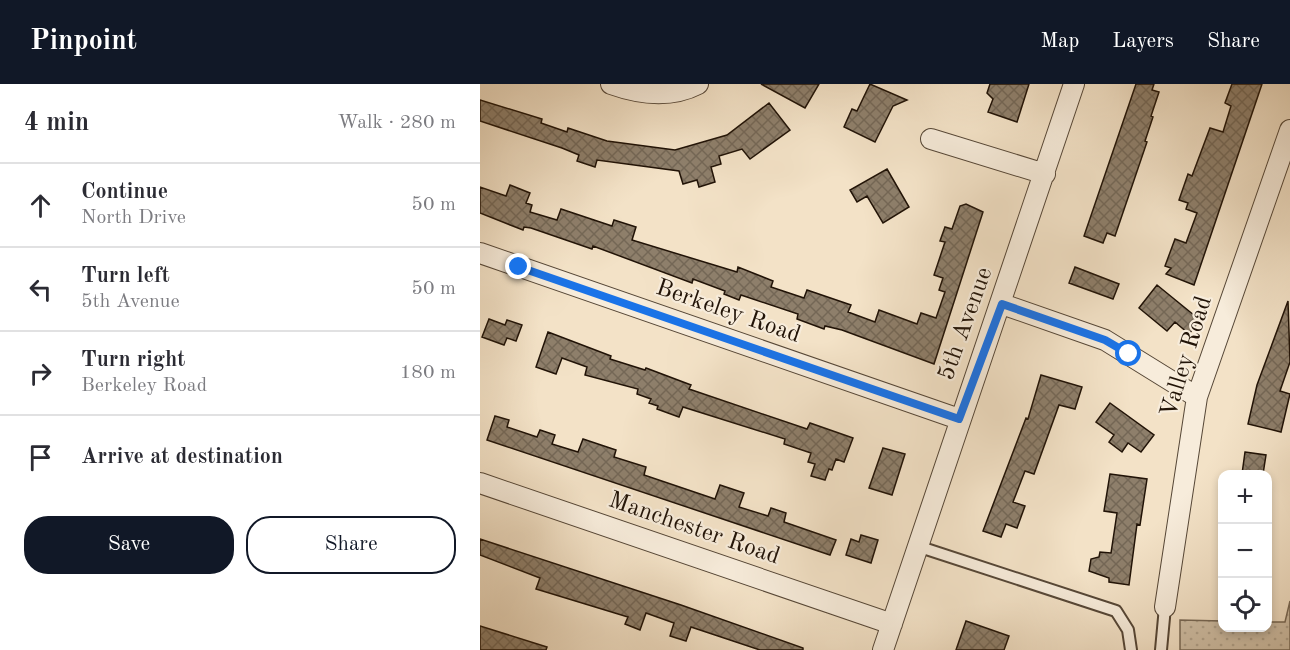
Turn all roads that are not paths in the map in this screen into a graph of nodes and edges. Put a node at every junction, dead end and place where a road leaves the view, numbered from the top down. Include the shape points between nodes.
1 (611, 84) edge
2 (698, 84) edge
3 (1074, 84) edge
4 (1290, 130) edge
5 (931, 139) dead end
6 (1045, 174) junction
7 (480, 254) edge
8 (1002, 304) junction
9 (1197, 398) junction
10 (959, 419) junction
11 (480, 483) edge
12 (917, 546) junction
13 (1165, 607) joint
14 (891, 624) junction
15 (883, 650) edge
16 (1131, 650) edge
17 (1161, 650) edge

1 - 2 street via 653,94
3 - 6 street, 5th Avenue
4 - 9 street, Valley Road
5 - 6 street
6 - 8 street, 5th Avenue
7 - 10 street, Berkeley Road
8 - 9 street via 1105,340
8 - 10 street, 5th Avenue
9 - 13 street, Valley Road
10 - 12 street, 5th Avenue
11 - 14 street, Manchester Road
12 - 14 street, 5th Avenue
12 - 16 lane via 1116,611 1128,630
13 - 17 lane
14 - 15 street, 5th Avenue

